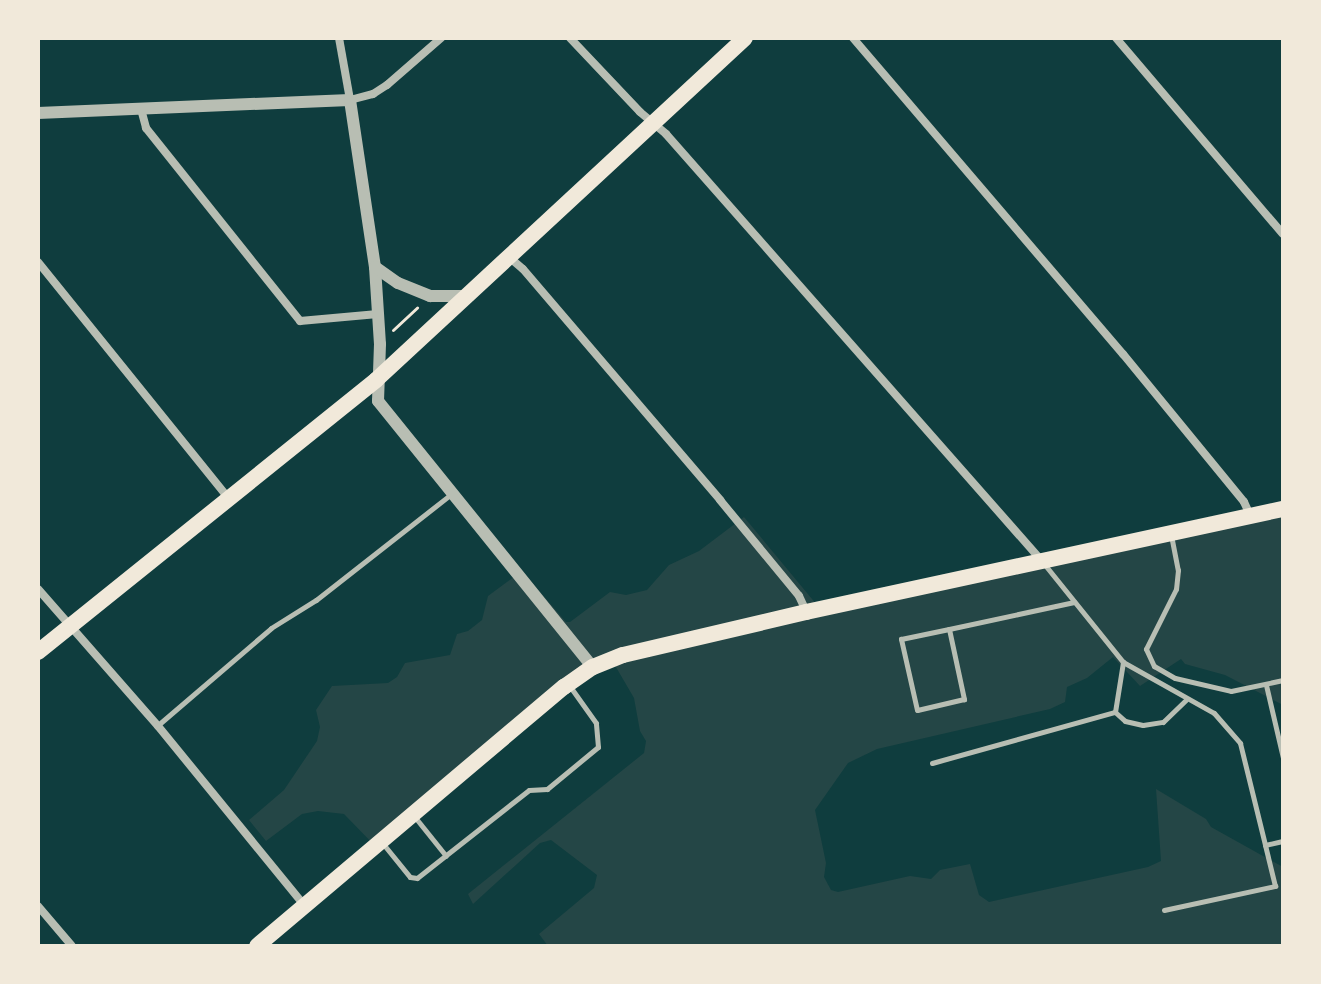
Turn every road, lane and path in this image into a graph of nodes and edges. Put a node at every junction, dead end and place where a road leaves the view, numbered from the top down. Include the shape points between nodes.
1 (339, 38) edge
2 (441, 38) edge
3 (570, 38) edge
4 (745, 38) edge
5 (853, 38) edge
6 (1116, 38) edge
7 (350, 100) junction
8 (141, 109) junction
9 (38, 113) edge
10 (652, 123) junction
11 (1283, 234) edge
12 (509, 257) junction
13 (38, 262) edge
14 (375, 267) junction
15 (469, 296) junction
16 (421, 304) dead end
17 (378, 314) junction
18 (393, 330) dead end
19 (376, 380) junction
20 (451, 494) junction
21 (230, 501) junction
22 (1283, 509) edge
23 (1251, 516) junction
24 (1171, 533) junction
25 (1041, 561) junction
26 (38, 589) edge
27 (1074, 602) junction
28 (806, 612) junction
29 (69, 628) junction
30 (949, 629) junction
31 (38, 652) edge
32 (1123, 662) junction
33 (593, 667) junction
34 (1283, 680) edge
35 (568, 684) junction
36 (1266, 685) junction
37 (1186, 700) junction
38 (1115, 712) junction
39 (158, 726) junction
40 (1283, 758) edge
41 (932, 763) dead end
42 (412, 815) junction
43 (381, 841) junction
44 (1283, 841) edge
45 (1265, 845) junction
46 (446, 856) junction
47 (38, 906) edge
48 (305, 906) junction
49 (1164, 910) dead end
50 (72, 946) edge
51 (257, 946) edge

1 - 7 street
2 - 7 street via 387,85
3 - 10 street
4 - 10 main road
5 - 23 street via 1123,354
6 - 11 street
7 - 8 street
7 - 14 street
8 - 9 street
8 - 17 street via 146,128 300,321
10 - 12 main road
10 - 25 street
12 - 15 main road
12 - 28 street via 720,500 799,596
13 - 21 street
14 - 15 street via 430,296
14 - 17 street
15 - 19 main road
16 - 18 path
17 - 19 street
19 - 20 street via 378,401
19 - 21 main road
20 - 33 street
20 - 39 lane via 316,600 271,628
21 - 29 main road
22 - 23 main road
23 - 24 main road
24 - 25 main road
24 - 36 lane via 1176,589 1146,649 1154,666 1175,678 1231,691
25 - 27 lane
25 - 28 main road
26 - 29 street
27 - 30 lane
27 - 32 lane
28 - 33 main road via 623,655
29 - 31 main road
29 - 39 street
30 - 30 lane via 901,639 917,710 964,699
32 - 37 lane
32 - 38 lane
33 - 35 main road
34 - 36 lane
35 - 42 main road
35 - 46 lane via 596,723 598,747 547,789 529,790
36 - 40 lane
37 - 38 lane via 1163,722 1143,725
37 - 45 lane via 1214,713 1240,743
38 - 41 lane
39 - 48 street
42 - 43 main road
42 - 46 lane
43 - 46 lane via 410,877 417,878
43 - 48 main road
44 - 45 lane
45 - 49 lane via 1275,886
47 - 50 street
48 - 51 main road

